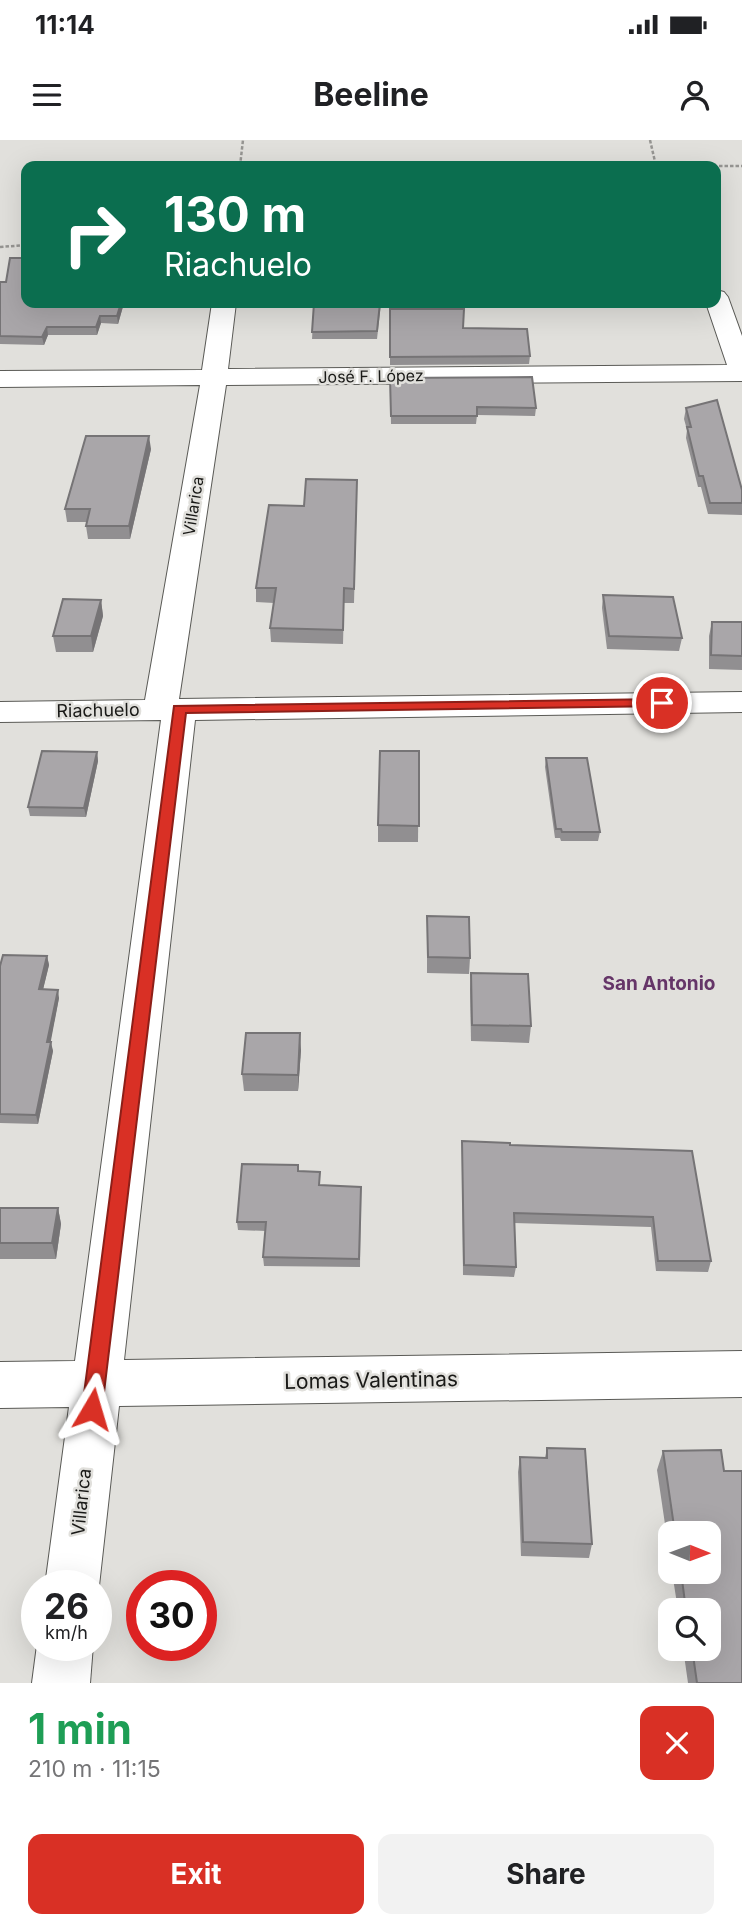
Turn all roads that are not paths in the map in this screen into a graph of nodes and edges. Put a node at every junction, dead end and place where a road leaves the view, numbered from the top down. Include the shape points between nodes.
1 (223, 308) edge
2 (720, 308) edge
3 (742, 372) edge
4 (214, 378) junction
5 (0, 379) edge
6 (742, 702) edge
7 (170, 710) junction
8 (0, 712) edge
9 (742, 1374) edge
10 (95, 1384) junction
11 (0, 1385) edge
12 (74, 1570) edge
13 (63, 1661) edge
14 (61, 1683) edge

1 - 4 street, Villarica
2 - 3 street
3 - 4 street, José F. López
4 - 5 street, José F. López
4 - 7 street, Villarica
6 - 7 street, Riachuelo
7 - 8 street, Riachuelo
7 - 10 street, Villarica
9 - 10 street, Lomas Valentinas
10 - 11 street, Lomas Valentinas
10 - 12 street, Villarica
13 - 14 street

